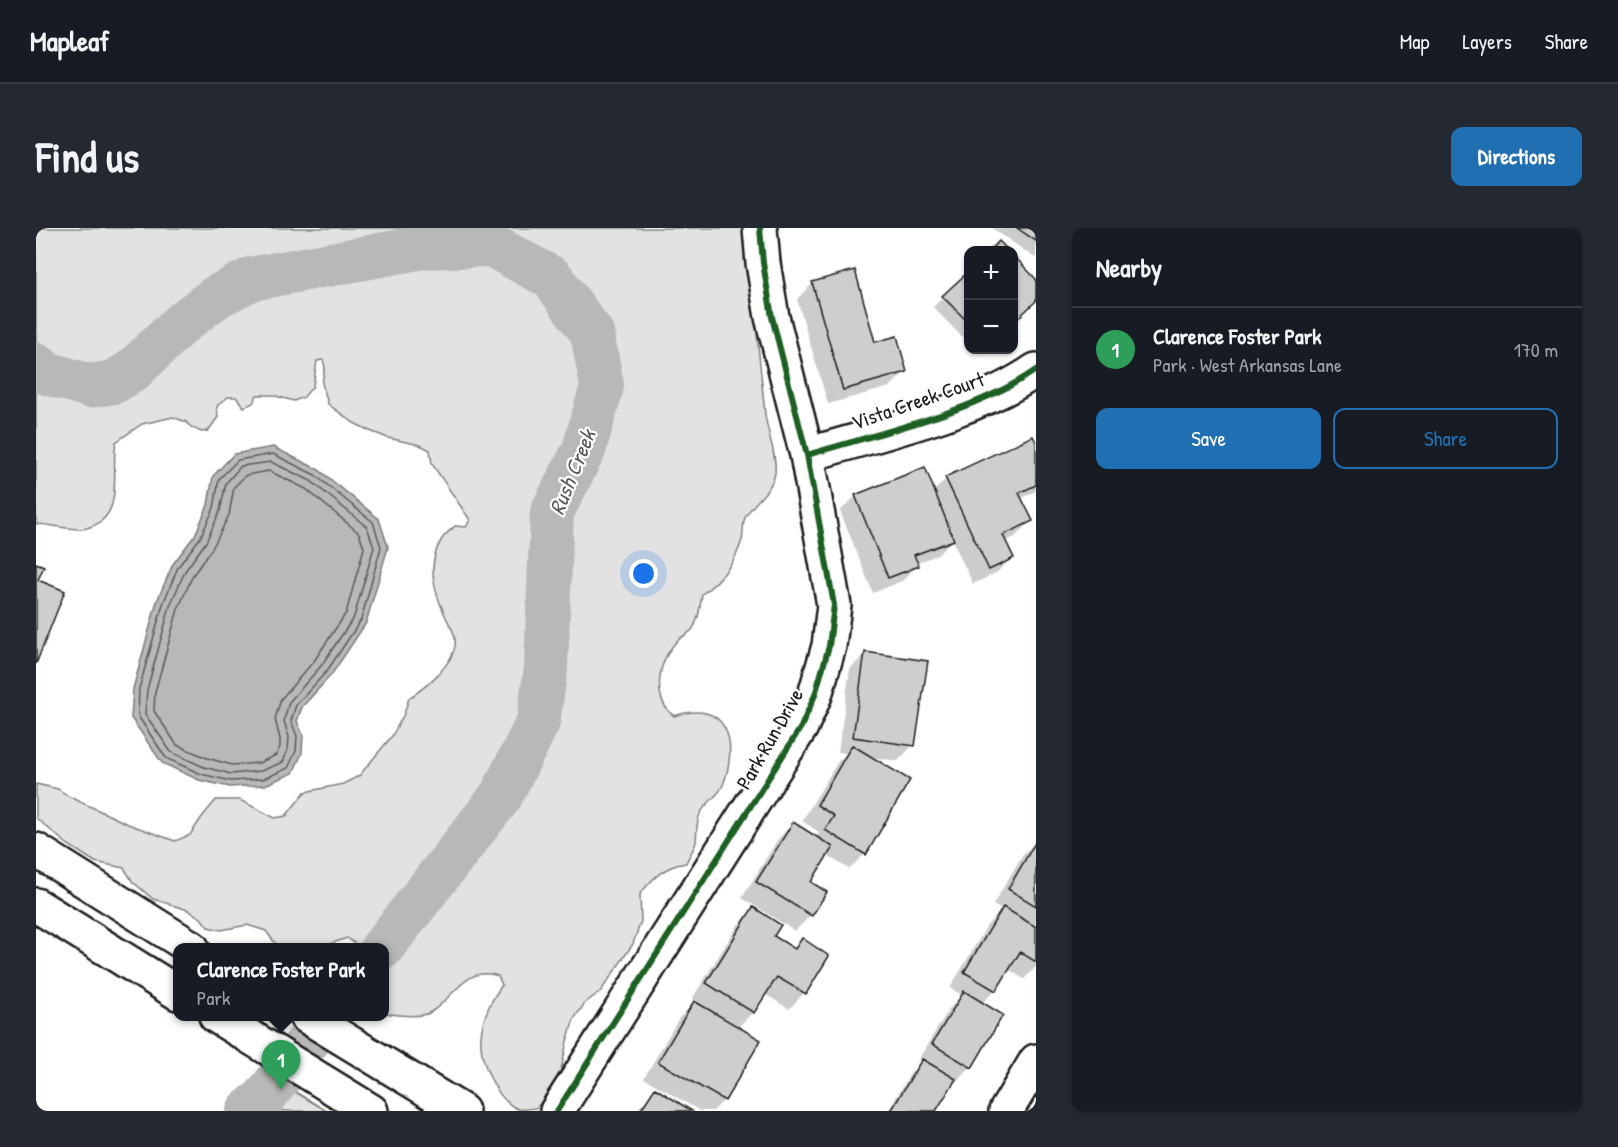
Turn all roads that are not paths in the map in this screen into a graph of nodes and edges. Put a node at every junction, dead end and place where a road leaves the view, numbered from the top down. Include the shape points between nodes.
1 (760, 228) edge
2 (1036, 370) edge
3 (807, 455) junction
4 (36, 850) edge
5 (36, 905) edge
6 (185, 943) edge
7 (167, 987) edge
8 (223, 1021) edge
9 (313, 1021) edge
10 (1036, 1061) edge
11 (371, 1111) edge
12 (462, 1111) edge
13 (557, 1111) edge
14 (1006, 1111) edge

1 - 3 street, Park Run Drive via 772,317
2 - 3 street, Vista Creek Court via 997,392 944,413
3 - 13 street, Park Run Drive via 834,605 829,646 815,695 801,727
4 - 6 street
5 - 7 street
8 - 11 street
9 - 12 street
10 - 14 street

